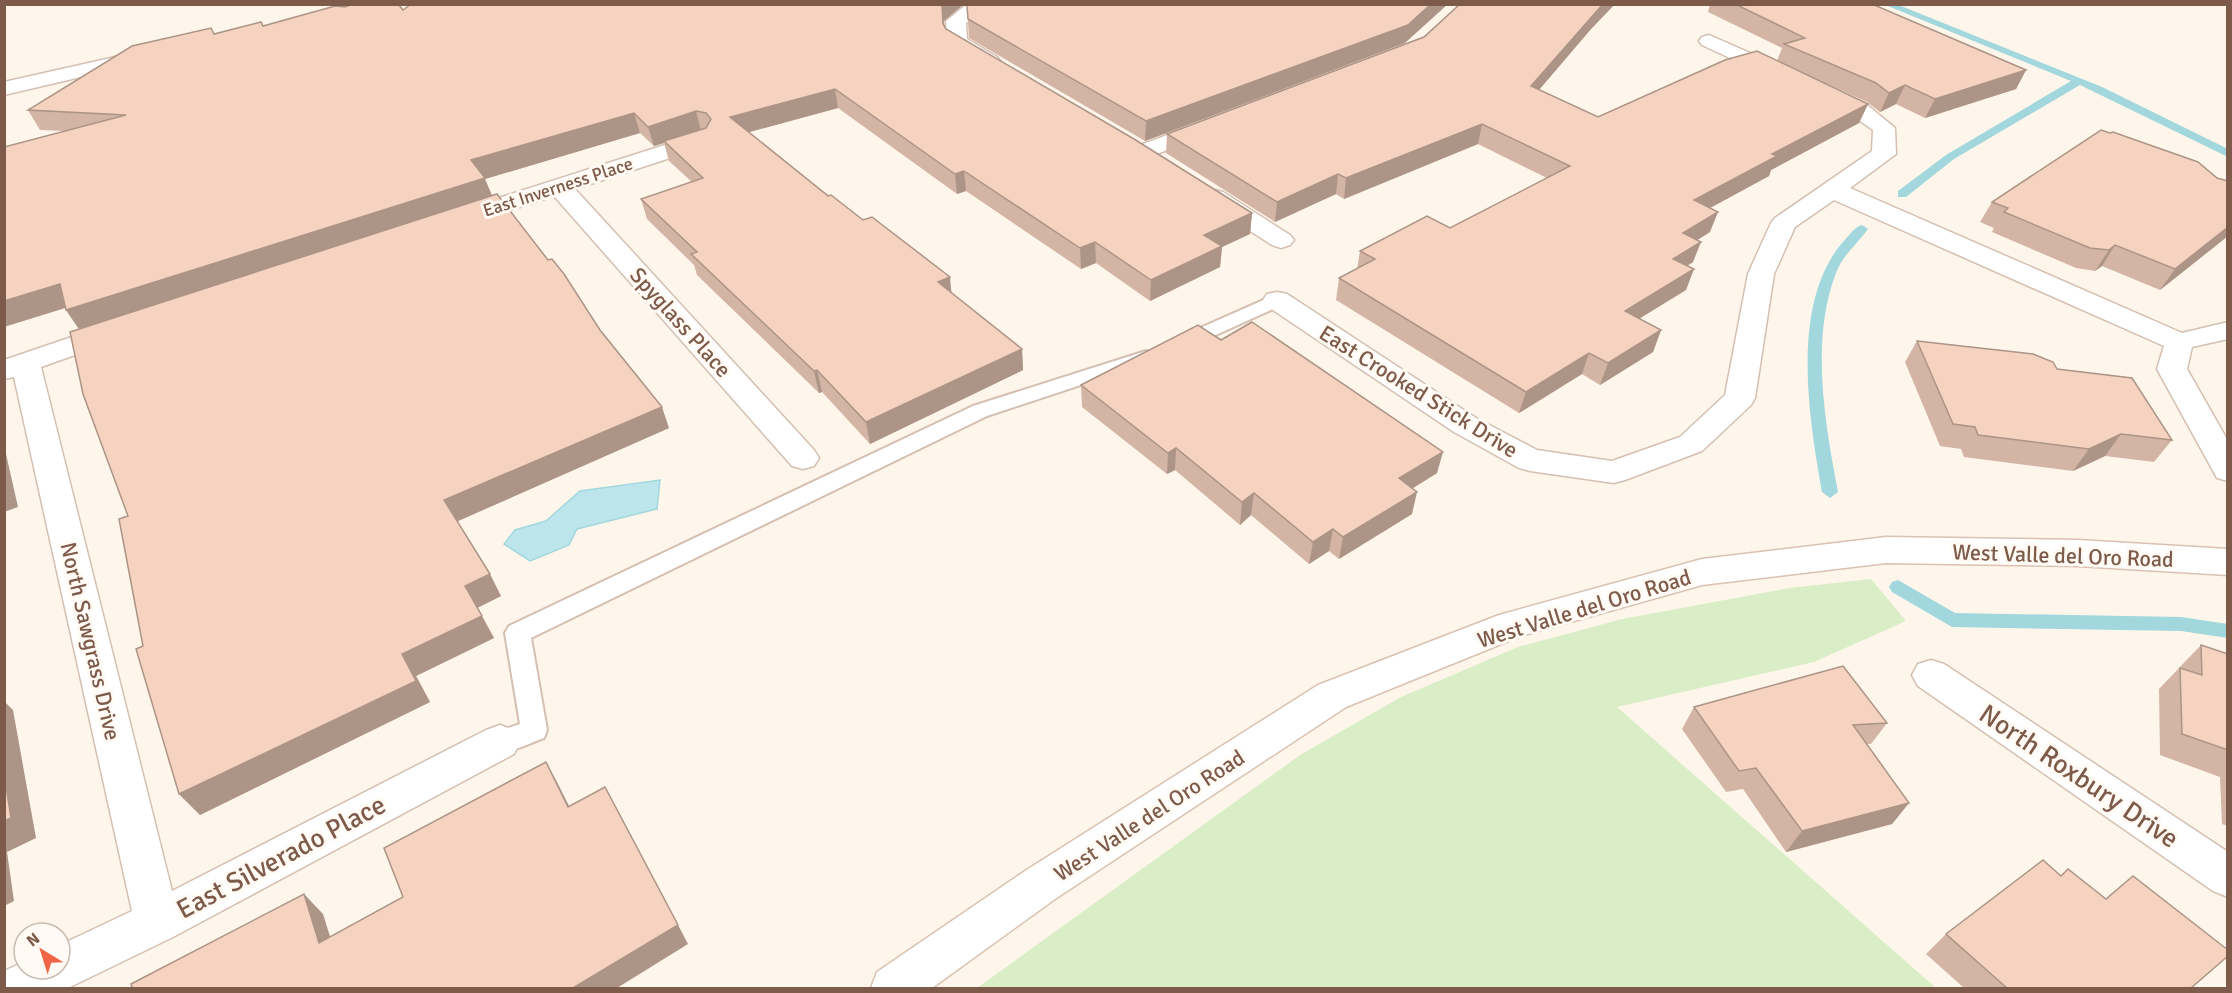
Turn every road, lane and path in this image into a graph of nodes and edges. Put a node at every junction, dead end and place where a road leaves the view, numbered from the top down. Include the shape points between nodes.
1 (980, 4) edge
2 (1709, 41) dead end
3 (164, 52) edge
4 (1006, 71) edge
5 (4, 89) edge
6 (1229, 119) edge
7 (702, 140) edge
8 (1163, 165) edge
9 (1192, 183) edge
10 (560, 186) junction
11 (1833, 190) junction
12 (434, 227) edge
13 (1281, 240) dead end
14 (1277, 300) joint
15 (139, 324) edge
16 (2228, 330) edge
17 (2179, 342) junction
18 (15, 366) edge
19 (803, 458) dead end
20 (2228, 470) edge
21 (2228, 562) edge
22 (1931, 675) dead end
23 (500, 742) joint
24 (2228, 877) edge
25 (157, 922) junction
26 (20, 988) edge
27 (894, 988) edge

1 - 4 street via 956,21 957,42
2 - 11 street, East Crooked Stick Drive via 1858,109 1884,128 1884,154
3 - 5 street
6 - 8 street via 1133,147
7 - 10 street, East Inverness Place
9 - 13 street
10 - 12 street, East Inverness Place
10 - 19 street, Spyglass Place
11 - 14 street, East Crooked Stick Drive via 1784,224 1761,274 1740,398 1691,444 1614,472 1530,460 1464,425
11 - 17 street
14 - 23 lane via 1157,354 980,411 518,633 534,730
15 - 18 street
16 - 17 street
17 - 20 street via 2172,369
18 - 25 street, North Sawgrass Drive
21 - 27 street, West Valle del Oro Road via 2078,553 1886,550 1702,572 1512,625 1332,696 1040,885
22 - 24 street, North Roxbury Drive
23 - 25 street, East Silverado Place
25 - 26 street, East Silverado Place

